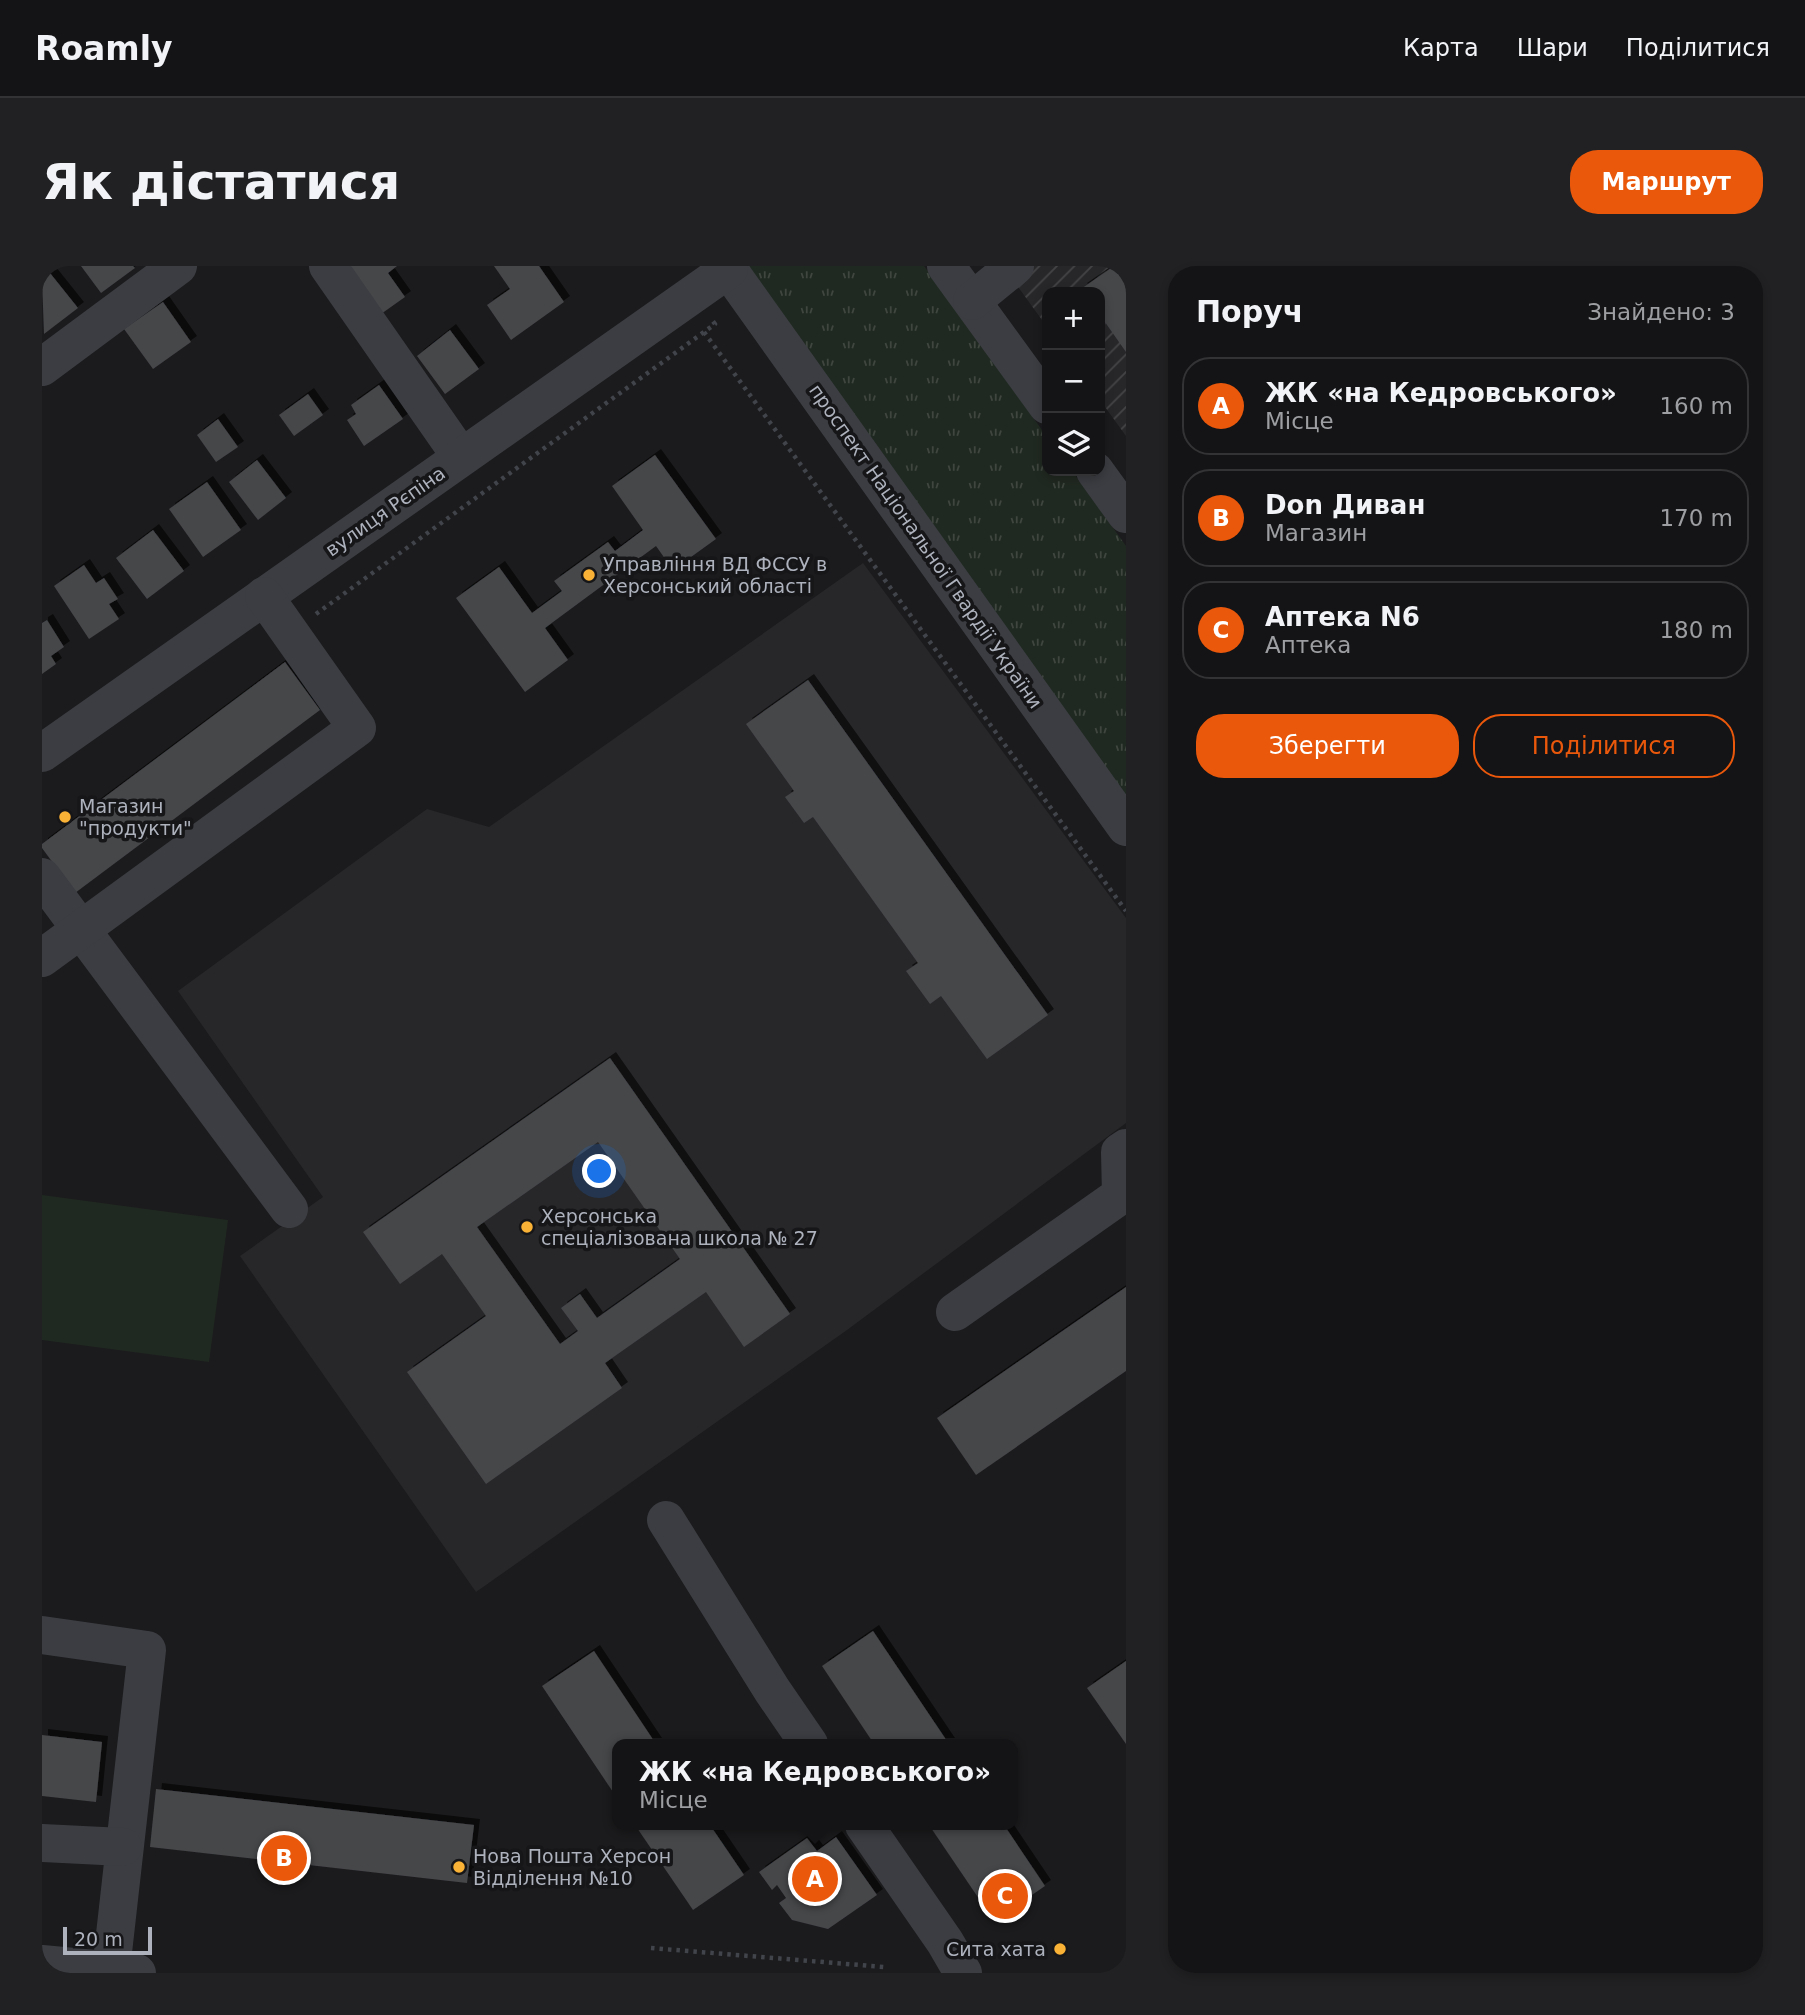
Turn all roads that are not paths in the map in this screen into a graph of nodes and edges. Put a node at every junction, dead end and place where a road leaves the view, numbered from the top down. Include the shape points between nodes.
1 (178, 266) edge
2 (328, 266) edge
3 (946, 266) edge
4 (1015, 266) edge
5 (727, 268) edge
6 (972, 301) junction
7 (42, 367) edge
8 (1042, 398) edge
9 (461, 457) junction
10 (1099, 476) edge
11 (1126, 514) edge
12 (264, 596) junction
13 (42, 753) edge
14 (1126, 827) edge
15 (42, 877) edge
16 (82, 930) junction
17 (42, 958) edge
18 (1126, 1148) edge
19 (289, 1209) dead end
20 (955, 1312) dead end
21 (666, 1520) dead end
22 (42, 1635) edge
23 (806, 1739) edge
24 (867, 1830) edge
25 (42, 1843) edge
26 (123, 1847) junction
27 (42, 1964) edge
28 (124, 1972) edge
29 (963, 1973) edge

1 - 7 street
2 - 9 street
3 - 6 street
4 - 6 street
5 - 9 street, вулиця Рєпіна
5 - 14 street, проспект Національної Гвардії України
6 - 8 street
9 - 12 street, вулиця Рєпіна
10 - 11 street
12 - 13 street, вулиця Рєпіна
12 - 16 street via 357,728
15 - 16 street
16 - 17 street
16 - 19 street
18 - 20 street via 1121,1152 1121,1195
21 - 23 street
22 - 26 street via 147,1650
24 - 29 street
25 - 26 street
26 - 28 street
27 - 28 street

